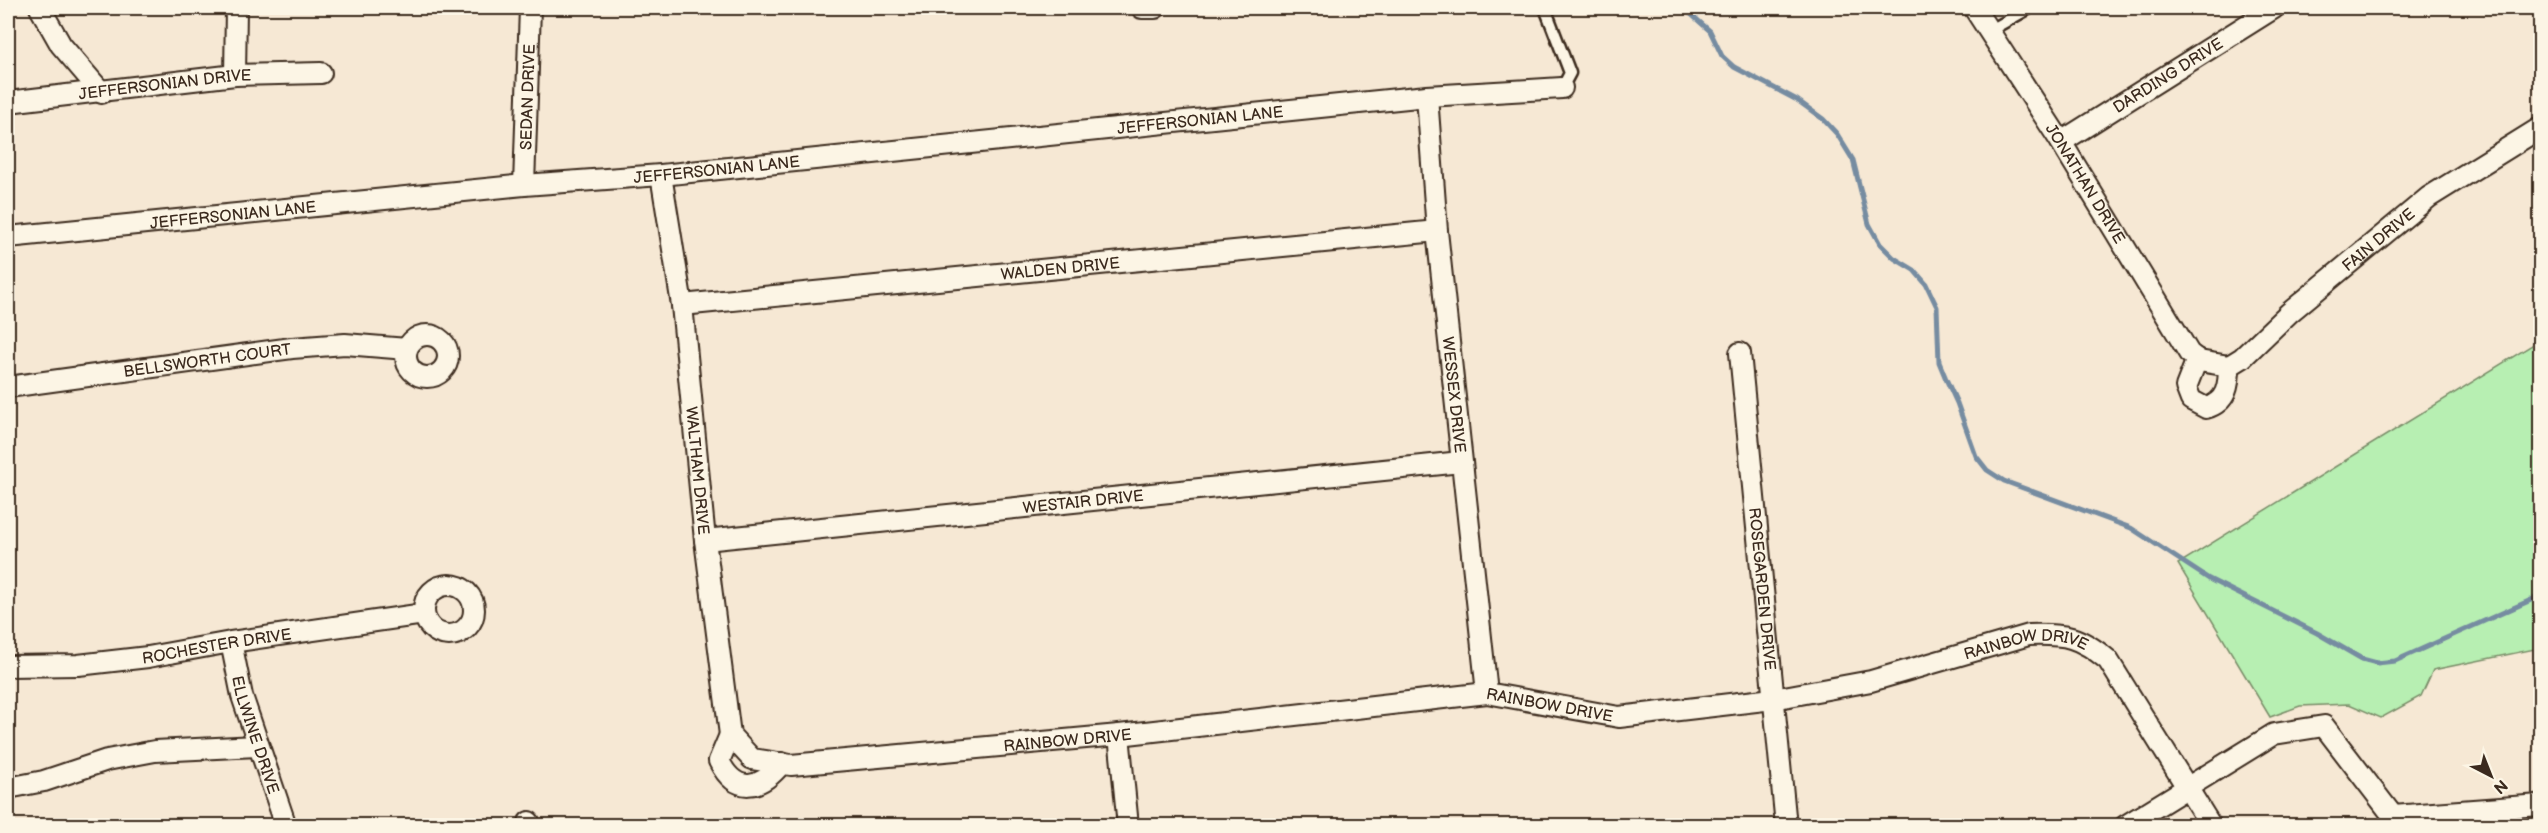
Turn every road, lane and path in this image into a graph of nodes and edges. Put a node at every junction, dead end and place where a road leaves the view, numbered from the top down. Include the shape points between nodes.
1 (40, 8) edge
2 (236, 8) edge
3 (530, 8) edge
4 (1142, 8) edge
5 (1155, 8) edge
6 (1545, 8) edge
7 (1974, 8) edge
8 (2030, 8) edge
9 (2274, 8) edge
10 (1989, 31) junction
11 (321, 73) dead end
12 (236, 75) junction
13 (1562, 88) joint
14 (102, 93) junction
15 (1427, 96) junction
16 (8, 102) edge
17 (2541, 128) edge
18 (2061, 142) junction
19 (661, 175) junction
20 (525, 184) junction
21 (1437, 231) junction
22 (8, 237) edge
23 (682, 305) junction
24 (407, 349) dead end
25 (1740, 353) dead end
26 (2197, 360) junction
27 (2229, 366) junction
28 (8, 387) edge
29 (1461, 462) junction
30 (705, 540) junction
31 (424, 614) dead end
32 (231, 642) junction
33 (8, 666) edge
34 (1487, 693) junction
35 (1773, 699) junction
36 (730, 735) junction
37 (1119, 735) junction
38 (257, 746) junction
39 (782, 764) junction
40 (2187, 786) junction
41 (8, 788) edge
42 (2541, 805) edge
43 (286, 825) edge
44 (1128, 825) edge
45 (1786, 825) edge
46 (2126, 825) edge
47 (2211, 825) edge

1 - 14 street via 61,45
2 - 12 street
3 - 20 street, SEDAN DRIVE
4 - 5 street
6 - 13 lane via 1570,74
7 - 10 street, JONATHAN DRIVE
8 - 10 lane
9 - 18 street, DARDING DRIVE
10 - 18 street, JONATHAN DRIVE
11 - 12 street, JEFFERSONIAN DRIVE
12 - 14 street, JEFFERSONIAN DRIVE
13 - 15 street
14 - 16 street, JEFFERSONIAN DRIVE
15 - 19 street, JEFFERSONIAN LANE
15 - 21 street, WESSEX DRIVE
17 - 27 street, FAIN DRIVE via 2429,197
18 - 26 street, JONATHAN DRIVE via 2189,353
19 - 20 street, JEFFERSONIAN LANE
19 - 23 street, WALTHAM DRIVE
20 - 22 street, JEFFERSONIAN LANE
21 - 23 street, WALDEN DRIVE
21 - 29 street, WESSEX DRIVE
23 - 30 street, WALTHAM DRIVE
24 - 28 street, BELLSWORTH COURT via 345,344 292,348
25 - 35 street, ROSEGARDEN DRIVE
26 - 27 street
26 - 27 street via 2186,387 2191,400 2206,408 2216,405 2226,394
29 - 30 street, WESTAIR DRIVE
29 - 34 street, WESSEX DRIVE
30 - 36 street, WALTHAM DRIVE
31 - 32 street, ROCHESTER DRIVE
32 - 33 street, ROCHESTER DRIVE via 78,665
32 - 38 street, ELLWINE DRIVE
34 - 35 street, RAINBOW DRIVE via 1619,717
34 - 37 street, RAINBOW DRIVE
35 - 40 street, RAINBOW DRIVE via 1871,681 2029,635 2072,636 2108,660
35 - 45 street, ROSEGARDEN DRIVE
36 - 39 street, RAINBOW DRIVE via 752,759
36 - 39 street via 719,761 736,782 754,785 772,776
37 - 39 street, RAINBOW DRIVE
37 - 44 street
38 - 41 street via 155,751
38 - 43 street, ELLWINE DRIVE
40 - 42 street via 2274,734 2324,726 2393,816
40 - 46 street
40 - 47 street, RAINBOW DRIVE

